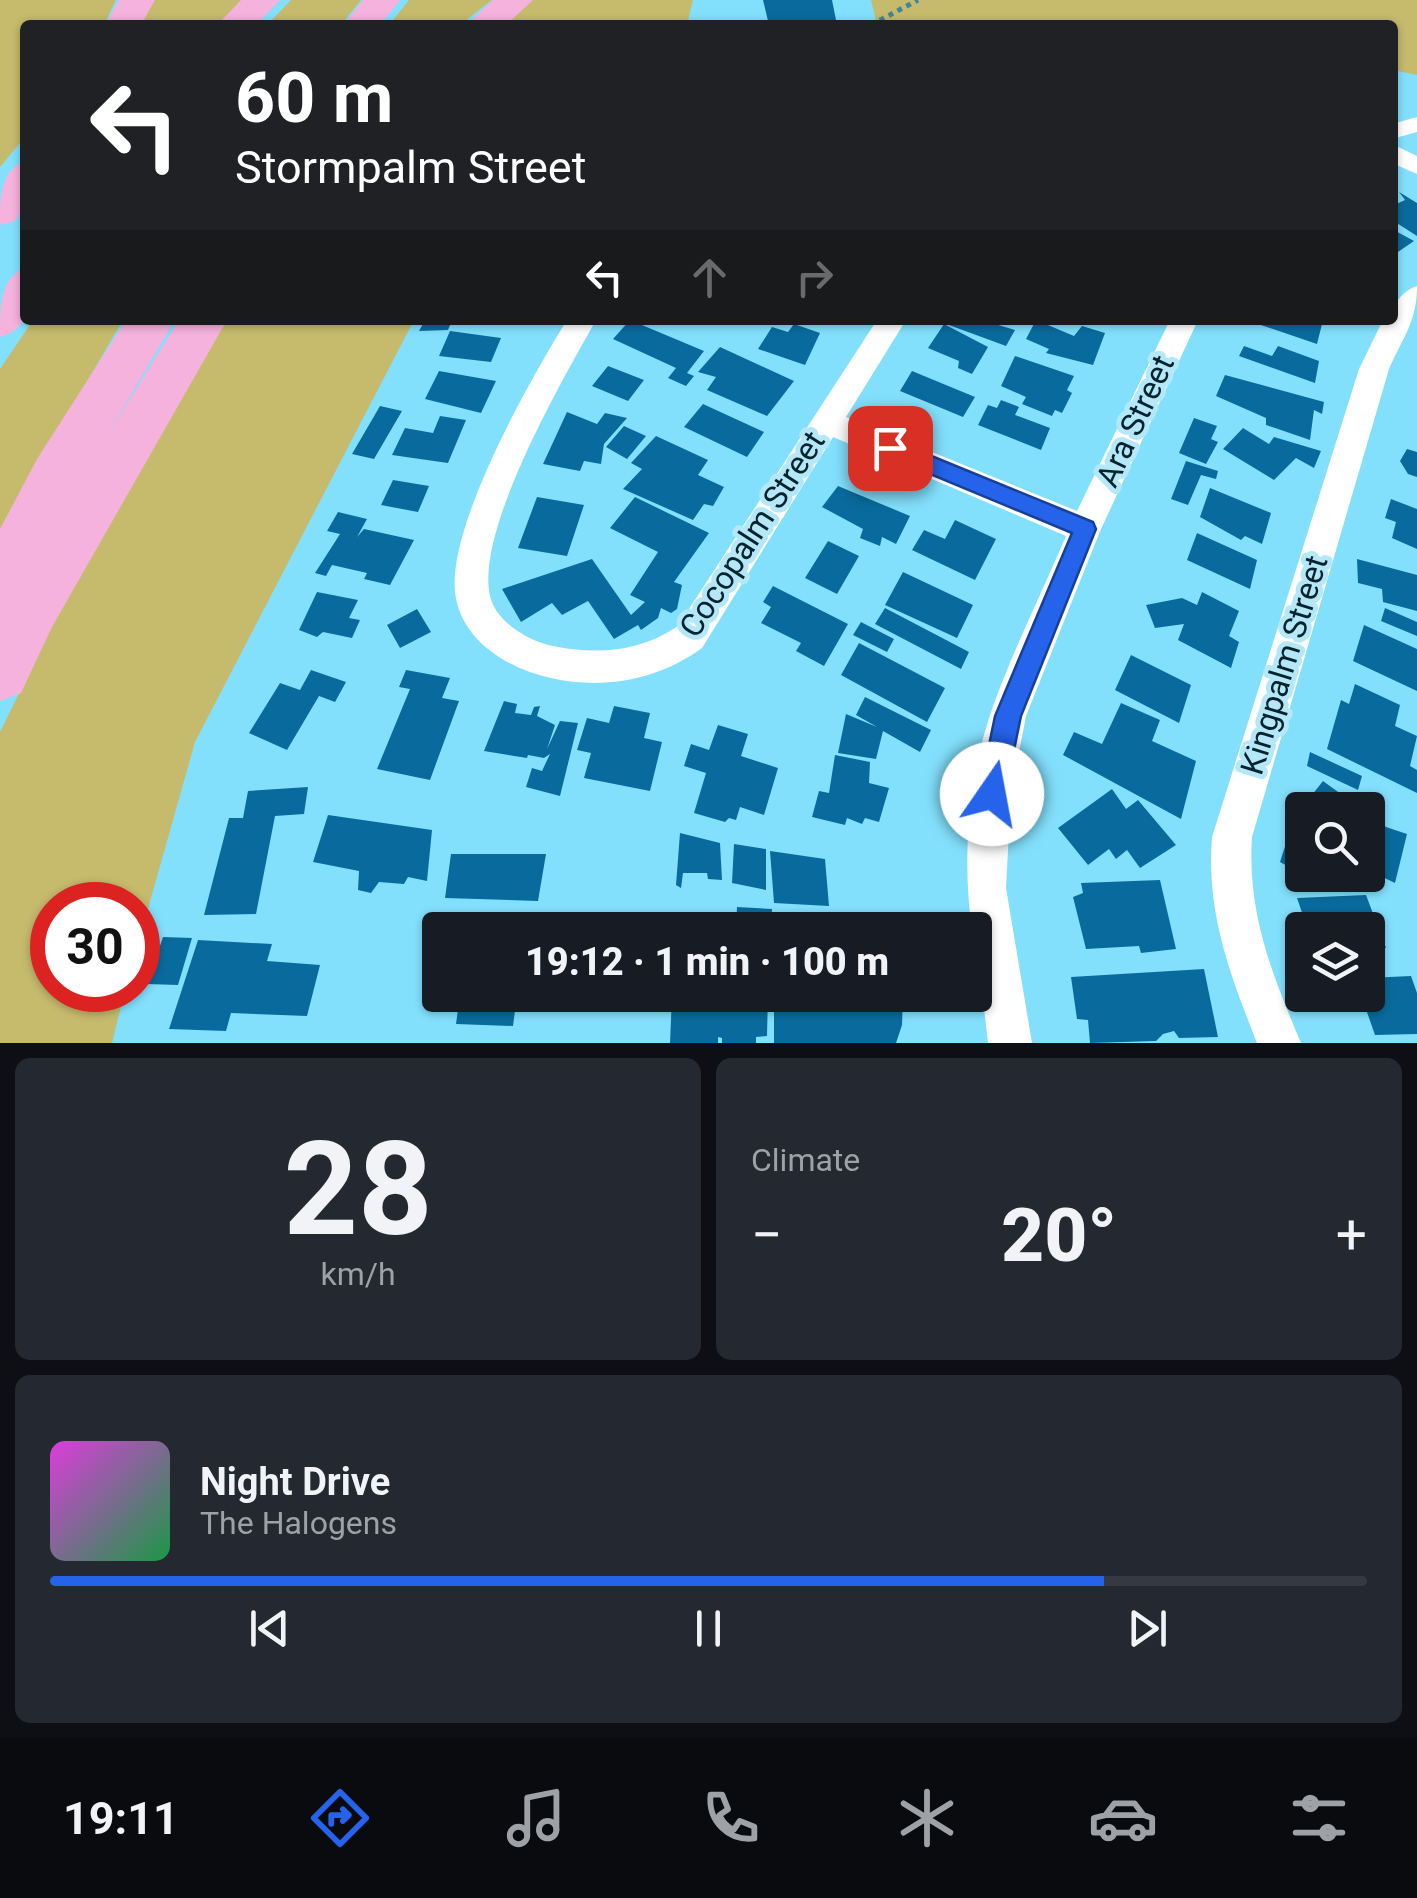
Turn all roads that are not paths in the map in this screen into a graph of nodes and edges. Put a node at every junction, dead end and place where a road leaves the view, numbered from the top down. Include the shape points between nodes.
1 (262, 0) edge
2 (382, 0) edge
3 (515, 0) edge
4 (241, 20) edge
5 (366, 20) edge
6 (490, 20) edge
7 (20, 182) edge
8 (0, 211) edge
9 (20, 291) edge
10 (1417, 296) edge
11 (0, 320) edge
12 (1398, 321) edge
13 (148, 325) edge
14 (200, 325) edge
15 (579, 325) edge
16 (889, 325) edge
17 (1182, 325) edge
18 (1395, 325) edge
19 (825, 421) junction
20 (1085, 529) junction
21 (0, 585) edge
22 (0, 673) edge
23 (1010, 1043) edge
24 (1278, 1043) edge

1 - 4 highway
2 - 5 highway
3 - 6 highway
7 - 8 highway
9 - 11 highway
10 - 12 street, Kingpalm Street
13 - 21 highway via 56,474
14 - 22 highway via 30,610
15 - 19 street, Cocopalm Street via 521,431 475,551 471,590 480,617 495,635 542,661 638,663 667,655 690,637
16 - 19 street, Cocopalm Street
17 - 20 street, Ara Street
18 - 24 street, Kingpalm Street via 1374,369 1232,837 1227,881 1239,944
19 - 20 street
20 - 23 street, Ara Street via 1008,716 992,794 986,888

